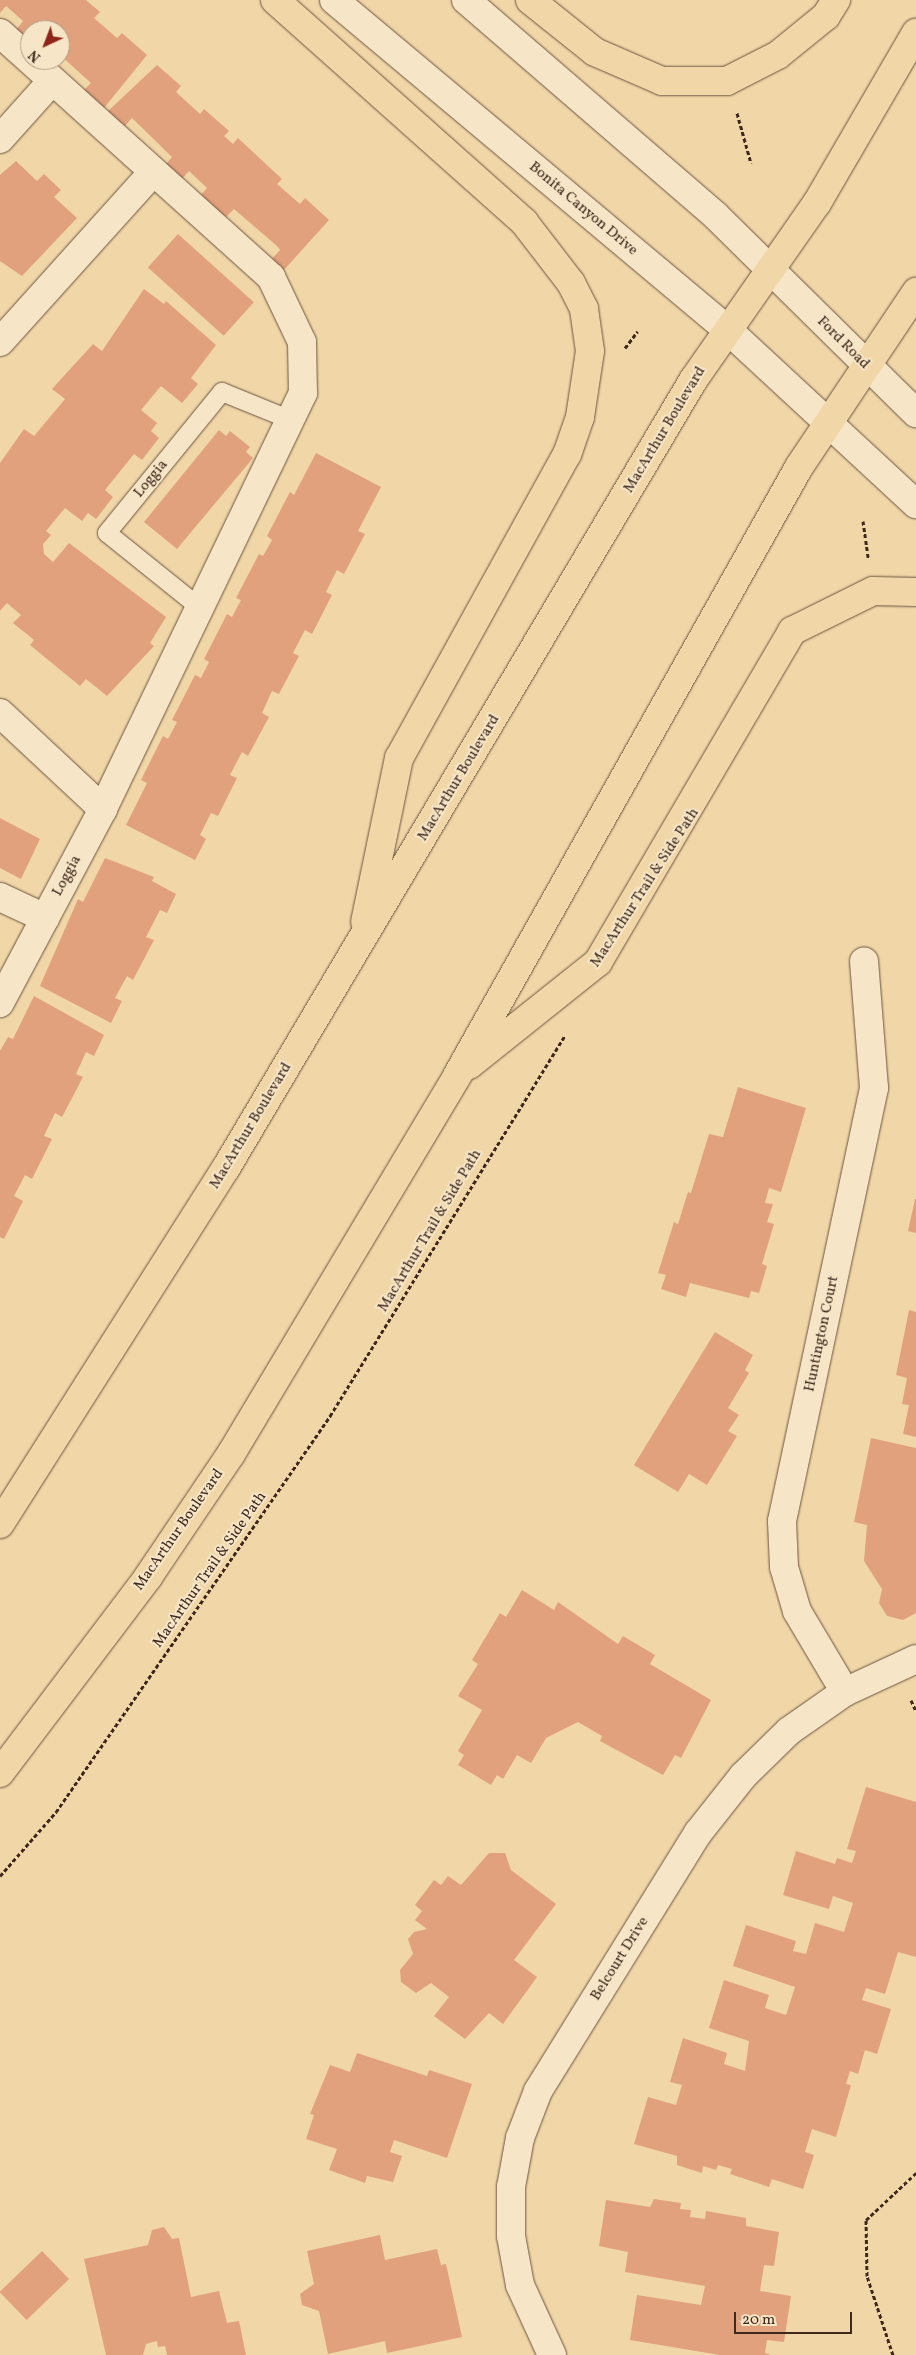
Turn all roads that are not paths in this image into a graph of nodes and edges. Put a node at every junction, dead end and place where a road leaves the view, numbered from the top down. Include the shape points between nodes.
1 (275, 0) edge
2 (334, 0) edge
3 (466, 0) edge
4 (530, 0) edge
5 (836, 0) edge
6 (0, 33) edge
7 (916, 33) edge
8 (52, 81) junction
9 (0, 139) edge
10 (153, 172) junction
11 (771, 271) junction
12 (916, 292) edge
13 (5, 325) edge
14 (728, 331) junction
15 (867, 367) junction
16 (916, 413) edge
17 (291, 420) junction
18 (826, 424) junction
19 (916, 504) edge
20 (916, 592) edge
21 (199, 607) junction
22 (0, 713) edge
23 (103, 808) junction
24 (0, 897) edge
25 (45, 918) junction
26 (360, 946) junction
27 (864, 962) dead end
28 (0, 1003) edge
29 (458, 1074) junction
30 (0, 1524) edge
31 (916, 1659) edge
32 (845, 1692) junction
33 (0, 1772) edge
34 (552, 2355) edge

1 - 26 main road via 524,222 571,283 584,309 590,351 580,417 567,454 400,758
2 - 14 street, Bonita Canyon Drive
3 - 11 street via 716,216
4 - 5 main road via 595,52 662,81 727,81 778,55 826,16
6 - 8 street, Loggia
7 - 11 main road, MacArthur Boulevard via 817,203
8 - 9 street
8 - 10 street, Loggia
10 - 13 street
10 - 17 street, Loggia via 271,277 302,342 303,393
11 - 14 main road, MacArthur Boulevard
11 - 15 street, Ford Road
12 - 15 main road, MacArthur Boulevard
14 - 18 street, Bonita Canyon Drive
14 - 26 main road, MacArthur Boulevard via 689,388
15 - 16 street, Ford Road
15 - 18 main road, MacArthur Boulevard
17 - 21 street, Loggia
17 - 21 lane, Loggia via 222,392 107,533
18 - 19 street
18 - 29 main road, MacArthur Boulevard
20 - 29 main road via 873,591 792,631 598,962
21 - 23 street, Loggia
22 - 23 street
23 - 25 street, Loggia
24 - 25 street
25 - 28 street, Loggia
26 - 30 main road, MacArthur Boulevard via 226,1168
27 - 32 street, Huntington Court via 874,1088 782,1521 784,1567 797,1610
29 - 33 main road, MacArthur Boulevard via 231,1454 142,1584
31 - 32 street, Belcourt Drive
32 - 34 street, Belcourt Drive via 789,1732 742,1776 698,1833 538,2091 518,2148 511,2187 511,2236 520,2285

